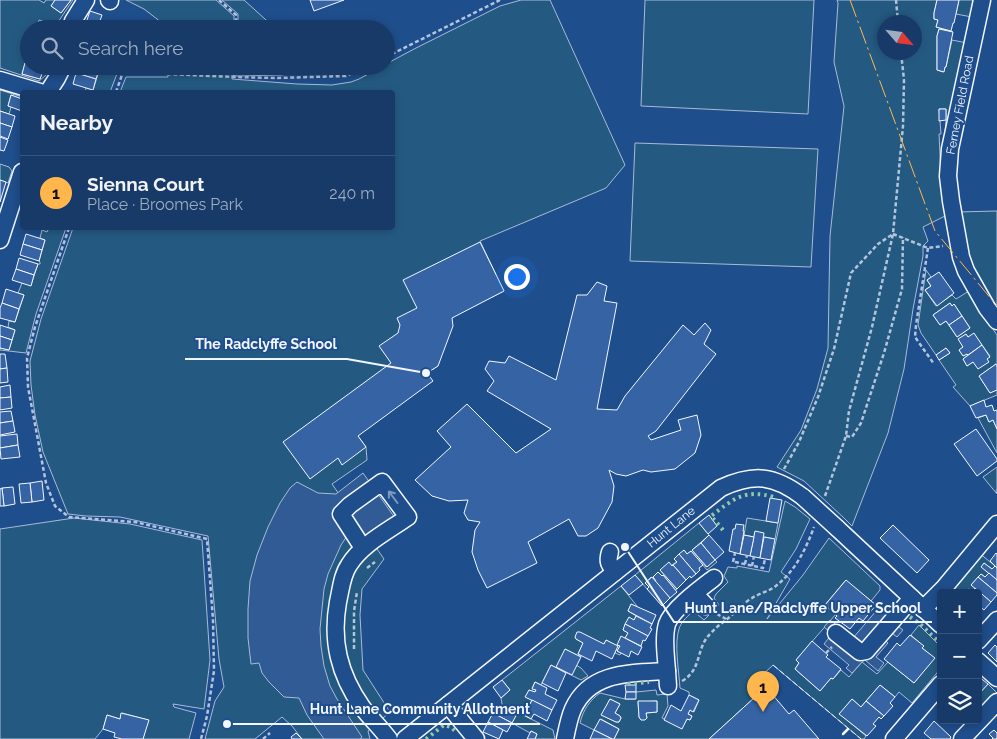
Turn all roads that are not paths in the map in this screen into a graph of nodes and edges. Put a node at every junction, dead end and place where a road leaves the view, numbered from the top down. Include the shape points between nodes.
1 (86, 0) edge
2 (982, 0) edge
3 (74, 20) edge
4 (59, 75) edge
5 (0, 80) edge
6 (33, 90) edge
7 (49, 90) edge
8 (20, 178) edge
9 (0, 240) edge
10 (997, 321) edge
11 (997, 524) edge
12 (368, 544) junction
13 (610, 552) dead end
14 (615, 572) junction
15 (714, 578) dead end
16 (918, 603) junction
17 (997, 620) edge
18 (937, 621) edge
19 (836, 633) dead end
20 (982, 637) edge
21 (982, 665) edge
22 (997, 678) edge
23 (937, 689) edge
24 (997, 702) edge
25 (448, 705) junction
26 (389, 739) edge
27 (405, 739) edge
28 (476, 739) edge
29 (565, 739) edge
30 (894, 739) edge
31 (962, 739) edge

1 - 3 street
2 - 10 street, Ferney Field Road via 950,149 948,176 961,257 966,271
4 - 7 street
5 - 6 street
8 - 9 street
11 - 16 street via 943,589
12 -> 12 street via 408,517 382,482 342,514
12 - 26 street via 349,565 343,579 336,645 346,680 362,707
13 - 14 street via 608,563
14 - 16 street, Hunt Lane, bridge via 721,488 750,478 766,479 783,483 803,497
14 - 25 street, Hunt Lane
15 - 29 street via 700,600 680,607 667,625 668,680 621,674 598,682 588,689 573,709
16 - 18 street, Hunt Lane
16 - 19 street via 866,650 860,652
17 - 20 street
21 - 22 street
23 - 30 street
24 - 31 street
25 - 27 street, Hunt Lane
25 - 28 street

